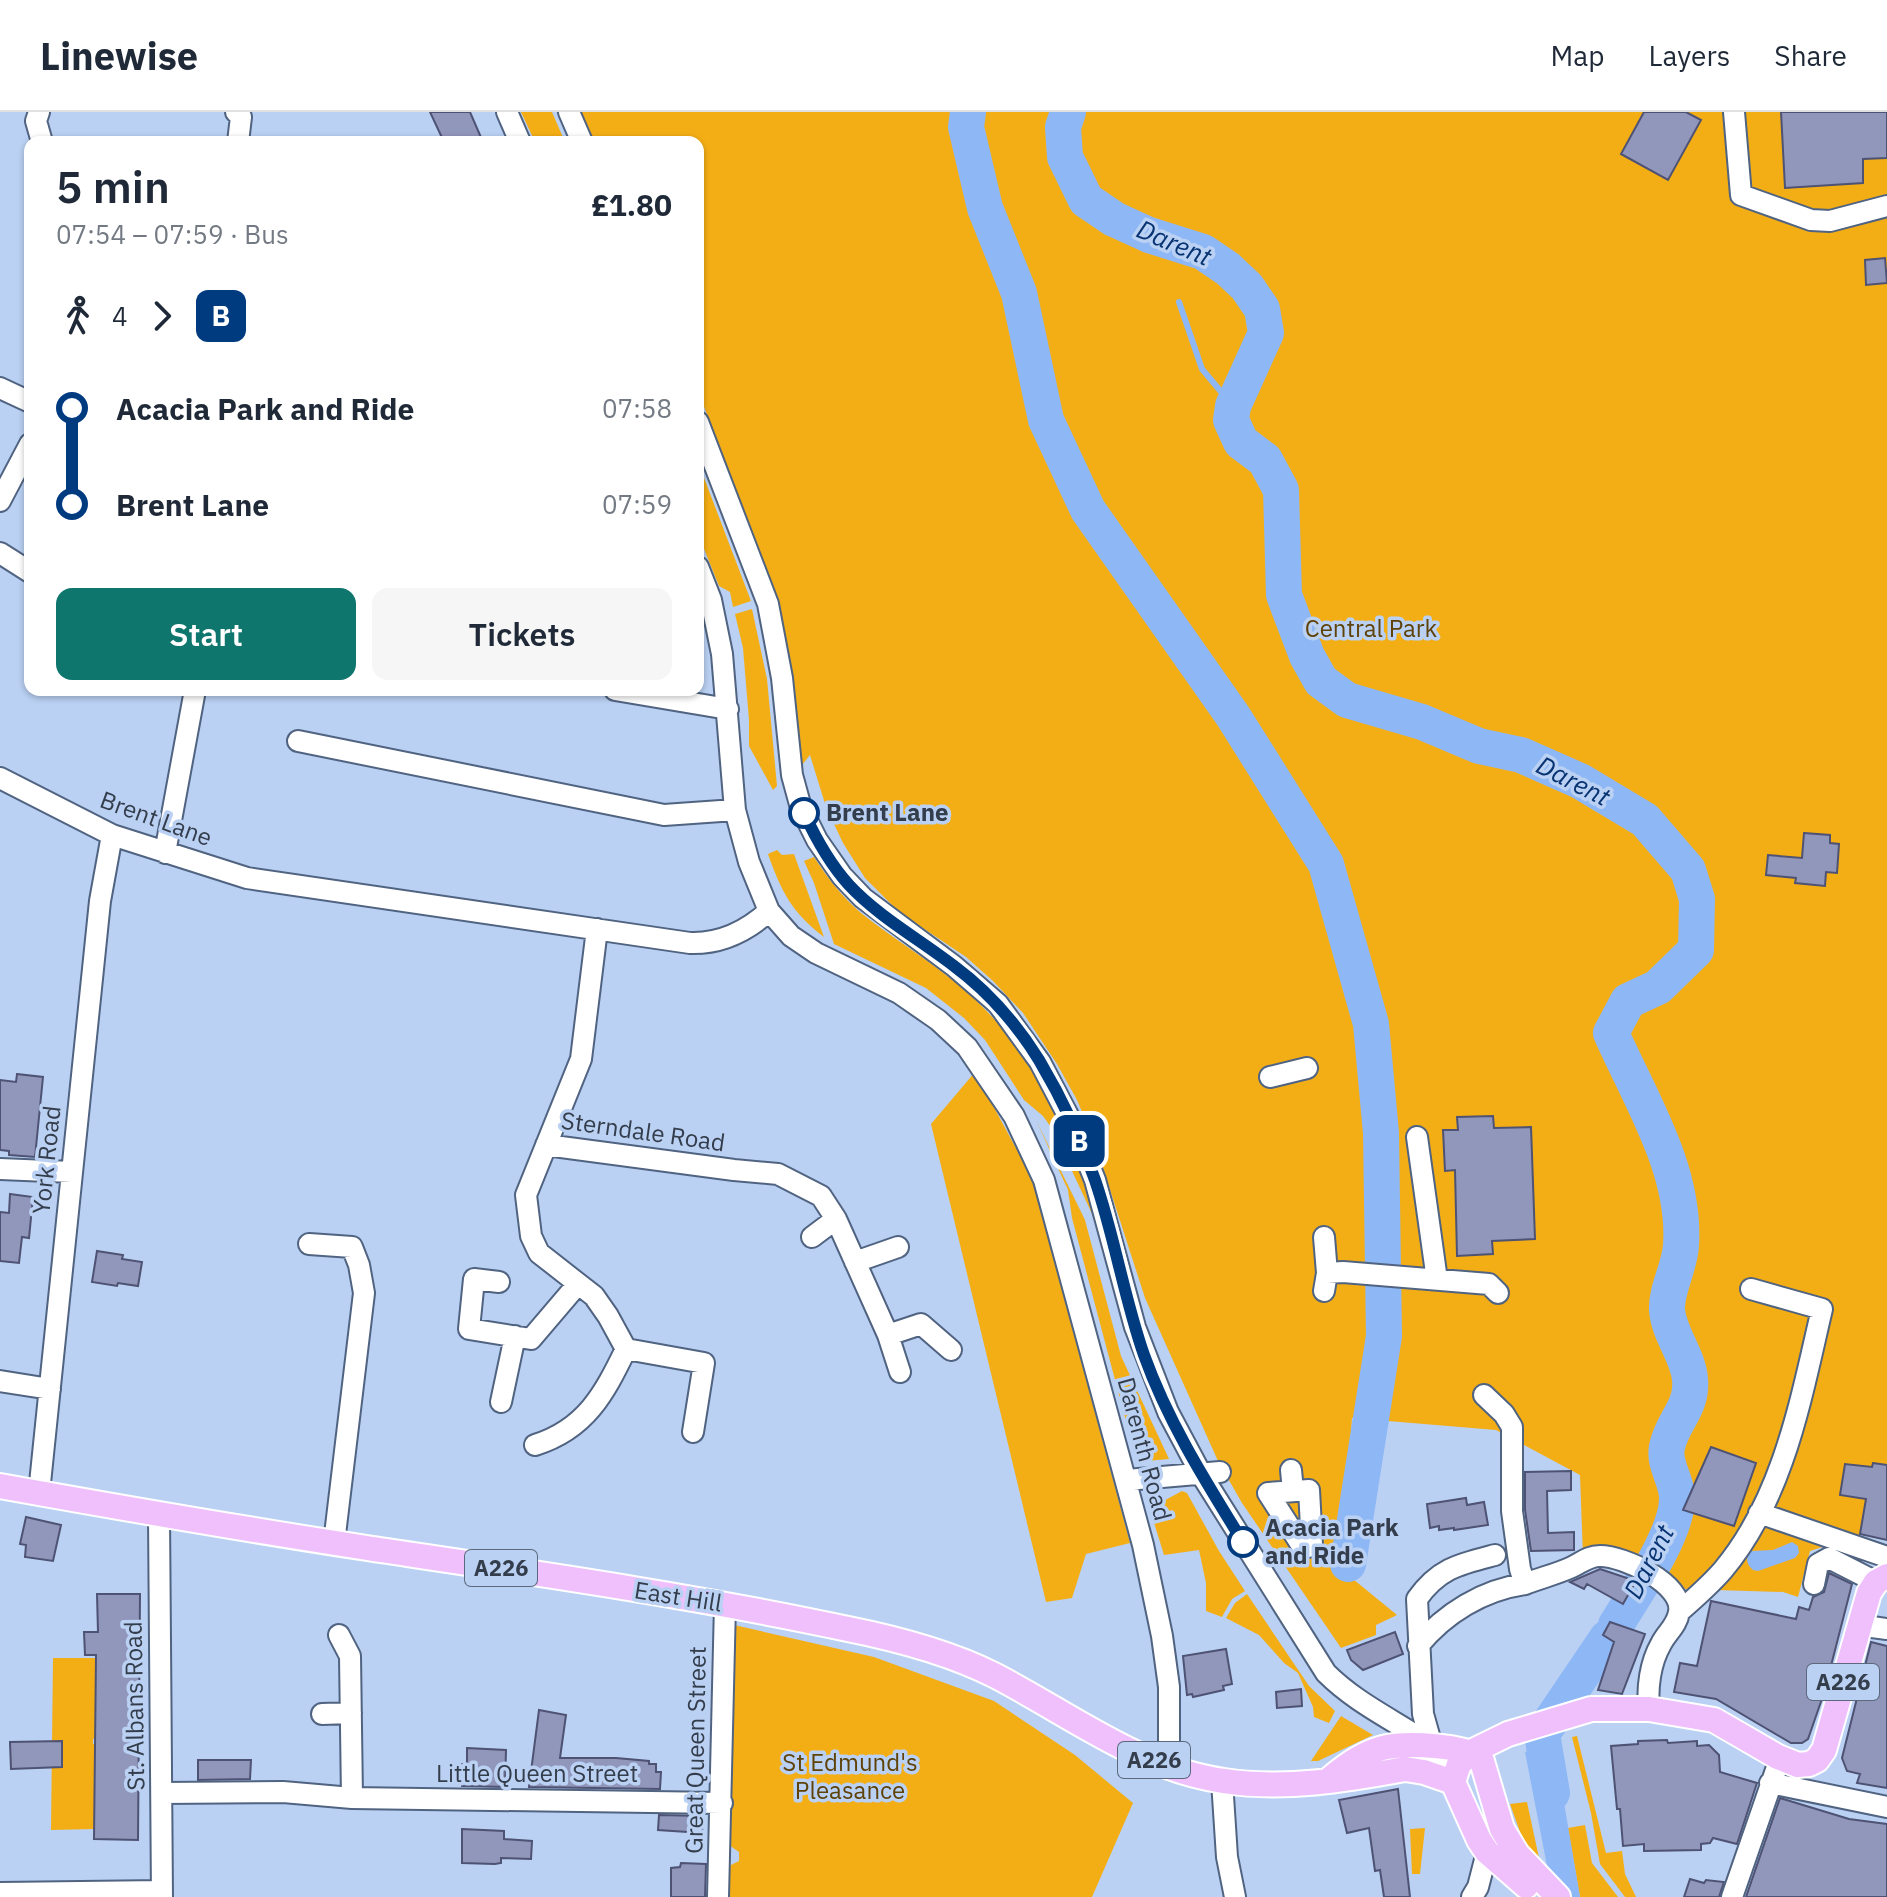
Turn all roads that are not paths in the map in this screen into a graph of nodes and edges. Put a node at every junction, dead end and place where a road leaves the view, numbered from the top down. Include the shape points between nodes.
1 (39, 112) edge
2 (236, 112) edge
3 (507, 112) edge
4 (569, 112) edge
5 (1734, 112) edge
6 (40, 136) edge
7 (239, 136) edge
8 (517, 136) edge
9 (579, 136) edge
10 (1887, 206) edge
11 (0, 388) edge
12 (24, 399) edge
13 (704, 438) edge
14 (24, 455) edge
15 (0, 501) edge
16 (0, 553) edge
17 (24, 568) edge
18 (704, 584) edge
19 (194, 696) edge
20 (651, 696) edge
21 (728, 709) junction
22 (298, 741) dead end
23 (0, 778) edge
24 (735, 810) junction
25 (112, 835) junction
26 (165, 853) junction
27 (769, 911) junction
28 (597, 929) junction
29 (1307, 1068) dead end
30 (1270, 1077) dead end
31 (1417, 1137) dead end
32 (546, 1145) junction
33 (0, 1169) edge
34 (72, 1172) junction
35 (836, 1219) junction
36 (812, 1237) dead end
37 (1324, 1237) dead end
38 (309, 1244) dead end
39 (898, 1247) dead end
40 (855, 1262) junction
41 (1437, 1280) junction
42 (499, 1282) dead end
43 (577, 1285) junction
44 (1751, 1289) dead end
45 (1498, 1293) dead end
46 (888, 1335) junction
47 (515, 1336) junction
48 (626, 1349) junction
49 (951, 1350) dead end
50 (900, 1372) dead end
51 (0, 1381) edge
52 (50, 1389) junction
53 (1484, 1395) dead end
54 (501, 1402) dead end
55 (693, 1432) dead end
56 (535, 1445) dead end
57 (1291, 1470) dead end
58 (1210, 1473) junction
59 (1127, 1480) junction
60 (0, 1486) edge
61 (1293, 1491) dead end
62 (39, 1493) junction
63 (1759, 1513) junction
64 (159, 1515) junction
65 (334, 1543) junction
66 (1495, 1555) dead end
67 (1887, 1557) edge
68 (1882, 1579) edge
69 (1525, 1584) junction
70 (1814, 1584) dead end
71 (725, 1604) junction
72 (1679, 1612) junction
73 (1426, 1632) junction
74 (339, 1635) dead end
75 (1649, 1709) junction
76 (351, 1713) junction
77 (322, 1714) dead end
78 (1432, 1746) junction
79 (1471, 1752) junction
80 (1169, 1767) junction
81 (1777, 1771) junction
82 (1329, 1780) junction
83 (1222, 1781) junction
84 (1453, 1782) junction
85 (162, 1793) junction
86 (352, 1798) junction
87 (722, 1803) junction
88 (1887, 1807) edge
89 (1487, 1852) junction
90 (1514, 1862) junction
91 (0, 1893) edge
92 (162, 1894) edge
93 (718, 1897) edge
94 (1235, 1897) edge
95 (1472, 1897) edge
96 (1537, 1897) edge
97 (1558, 1897) edge
98 (1732, 1897) edge

1 - 6 street
2 - 7 street via 241,117
3 - 8 street
4 - 9 street
5 - 10 street via 1741,195 1822,221
11 - 12 street
13 - 58 street via 768,604 801,808 850,886 984,991 1040,1062 1095,1180 1145,1359 1168,1412
14 - 15 street
16 - 17 street
18 - 21 street, Darenth Road via 722,654
19 - 26 street
20 - 21 street
21 - 24 street, Darenth Road
22 - 24 street via 664,815
23 - 25 street, Brent Lane
24 - 27 street, Darenth Road
25 - 26 street, Brent Lane
25 - 34 street, York Road via 100,901
26 - 28 street, Brent Lane via 247,878
27 - 28 street, Brent Lane via 735,934 708,944
27 - 59 street, Darenth Road via 816,953 899,993 938,1020 967,1047 1014,1116 1044,1180
28 - 32 street via 581,1059
29 - 30 street
31 - 41 street
32 - 35 street, Sterndale Road via 778,1174 821,1196
32 - 43 street via 526,1195 531,1236 539,1253
33 - 34 street
34 - 52 street, York Road
35 - 36 street
35 - 40 street, Sterndale Road
37 - 41 street via 1331,1279
38 - 65 street via 352,1247 364,1293
39 - 40 street
40 - 46 street, Sterndale Road
41 - 45 street via 1489,1284
42 - 47 street via 474,1279 469,1329
43 - 47 street via 531,1339
43 - 48 street via 594,1296
44 - 63 street via 1822,1309 1790,1439
46 - 49 street via 921,1324
46 - 50 street, Sterndale Road
47 - 54 street
48 - 55 street via 704,1363
48 - 56 street via 584,1419
51 - 52 street
52 - 62 street, York Road
53 - 69 street via 1512,1427 1513,1524
57 - 61 street
58 - 59 street
58 - 78 street via 1326,1673 1346,1693
59 - 80 street, Darenth Road via 1170,1635
60 - 62 main road, East Hill / A226
62 - 64 main road, East Hill / A226
63 - 67 street
63 - 72 street via 1723,1570
64 - 65 main road, East Hill / A226
64 - 85 street, St. Albans Road
65 - 71 main road, East Hill / A226
66 - 73 street via 1442,1572 1425,1589 1417,1605
68 - 70 street via 1829,1558 1818,1564
68 - 81 main road, A226 via 1869,1593 1824,1750 1809,1764
69 - 72 street via 1600,1556 1664,1582 1679,1601
69 - 73 street via 1477,1600
71 - 80 main road, East Hill / A226 via 851,1629 953,1657
71 - 87 street, Great Queen Street
72 - 75 street via 1660,1644 1647,1689
73 - 78 street via 1423,1714
74 - 76 street via 350,1656
75 - 79 main road via 1576,1712
75 - 81 main road via 1714,1720
76 - 77 street
76 - 86 street
78 - 79 main road, East Hill / A226
78 - 82 main road, East Hill / A226 via 1375,1751
78 - 84 street
79 - 84 main road via 1459,1764
79 - 90 main road via 1481,1758
80 - 83 main road, East Hill / A226
81 - 88 street
81 - 98 street
82 - 83 main road, East Hill / A226 via 1287,1786
82 - 84 main road, East Hill / A226 via 1405,1769
83 - 94 street
84 - 89 main road
85 - 86 street, Little Queen Street via 283,1792
85 - 92 street, St. Albans Road
86 - 87 street, Little Queen Street
87 - 93 street, Great Queen Street
89 - 90 main road
89 - 95 street
90 - 96 main road
90 - 97 main road
91 - 92 street

